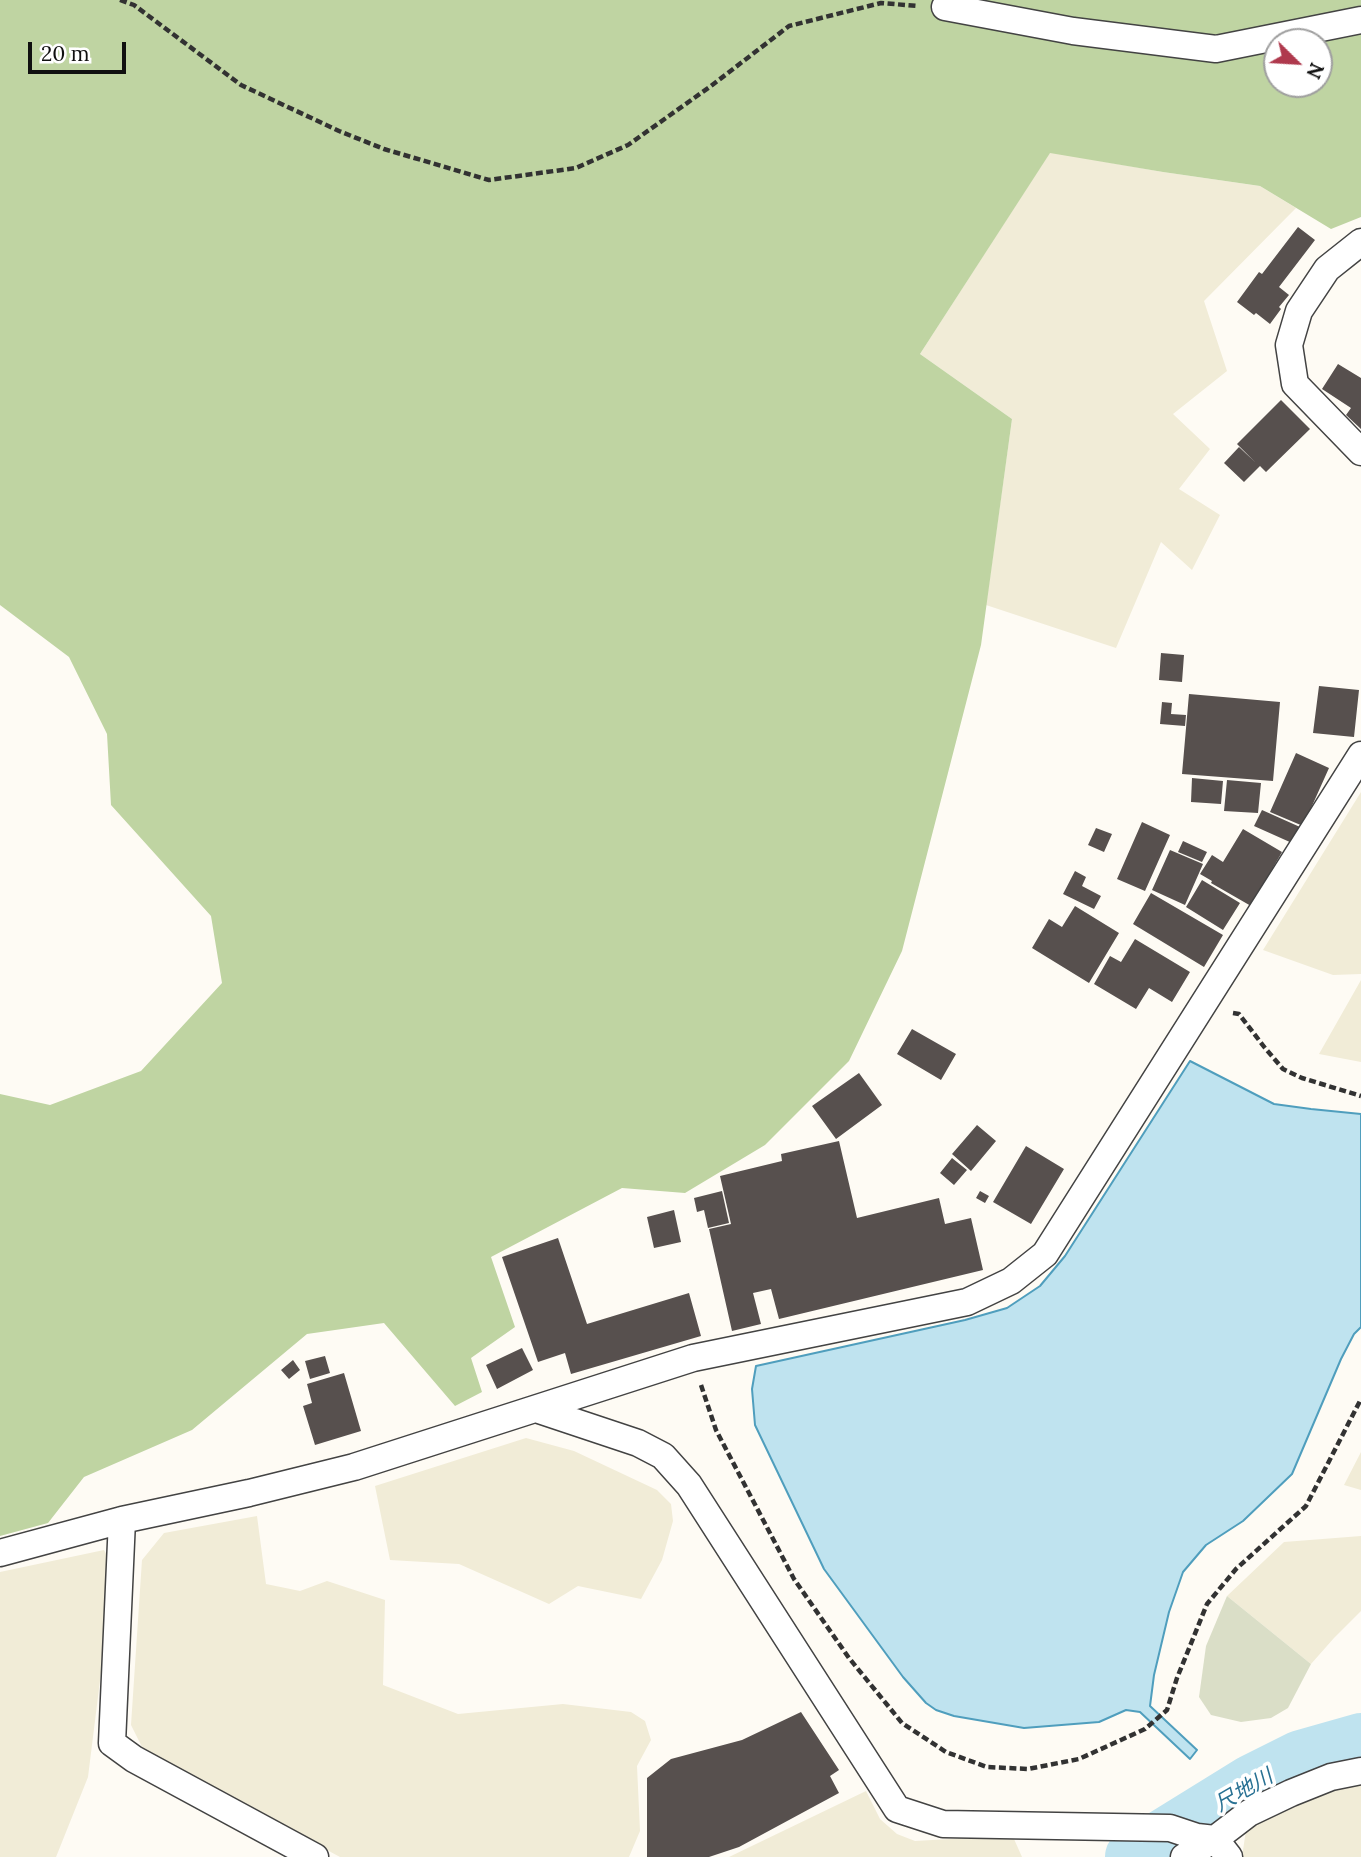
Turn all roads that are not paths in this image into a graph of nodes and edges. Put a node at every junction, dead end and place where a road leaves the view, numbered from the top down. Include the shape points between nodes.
1 (945, 7) road end
2 (1361, 20) edge
3 (1361, 242) edge
4 (1361, 452) edge
5 (1361, 755) edge
6 (536, 1409) junction
7 (122, 1520) junction
8 (0, 1553) edge
9 (1361, 1771) edge
10 (1206, 1848) edge
11 (315, 1857) edge

1 - 2 street via 1073,31 1216,48
3 - 4 street via 1327,269 1299,311 1289,345 1295,384
5 - 6 street via 1045,1254 1011,1281 967,1301 692,1358
6 - 7 street via 354,1467
6 - 10 street via 638,1443 663,1456 689,1485 897,1809 943,1824 1170,1828
7 - 8 street
7 - 11 street via 112,1743
9 - 10 street via 1291,1793 1249,1814

